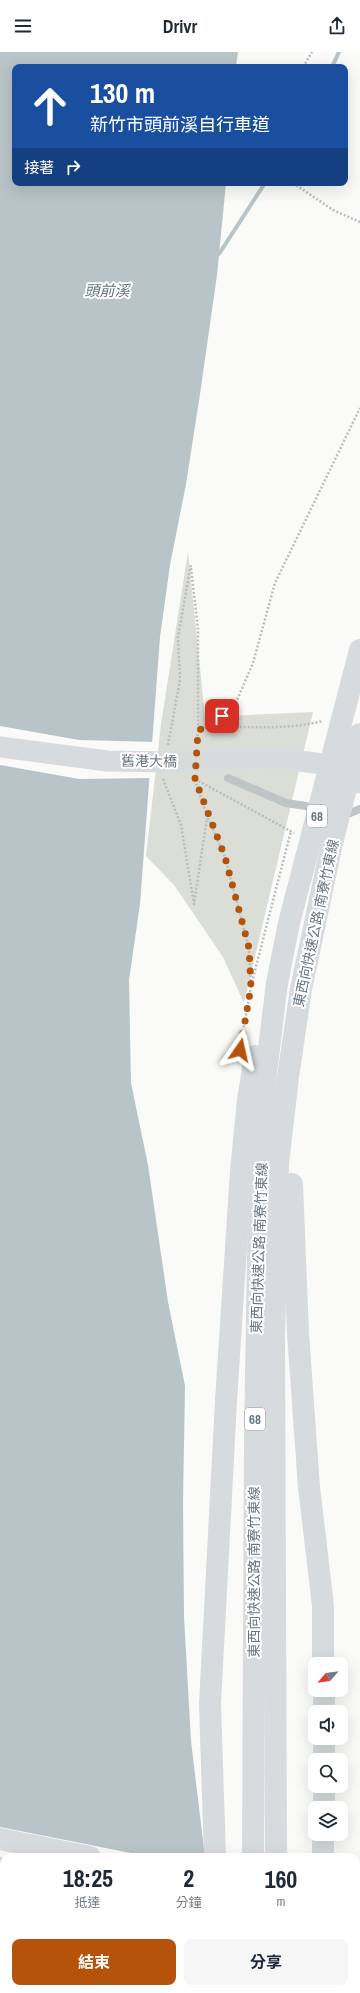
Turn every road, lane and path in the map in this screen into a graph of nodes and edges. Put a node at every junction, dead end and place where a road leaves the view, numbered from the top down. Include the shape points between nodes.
1 (312, 52) edge
2 (305, 64) edge
3 (297, 186) edge
4 (360, 222) edge
5 (360, 408) edge
6 (191, 564) dead end
7 (360, 650) edge
8 (327, 720) dead end
9 (211, 724) junction
10 (198, 731) junction
11 (360, 734) edge
12 (0, 747) edge
13 (197, 752) dead end
14 (195, 772) dead end
15 (228, 778) dead end
16 (360, 784) edge
17 (360, 809) edge
18 (291, 831) dead end
19 (277, 983) junction
20 (251, 987) junction
21 (301, 989) junction
22 (240, 1050) dead end
23 (324, 1657) edge
24 (0, 1839) edge
25 (323, 1841) edge
26 (70, 1853) edge
27 (215, 1853) edge
28 (253, 1853) edge
29 (276, 1853) edge
30 (323, 1853) edge

1 - 2 path
3 - 4 path via 333,210
5 - 9 path via 275,583 253,663 234,707
6 - 10 path via 198,629
7 - 19 main road, 東西向快速公路 南寮竹東線 / 68 via 289,923
8 - 9 path via 297,727 246,728
9 - 10 path
10 - 13 path
11 - 21 main road, 東西向快速公路 南寮竹東線 / 68 via 332,843
12 - 16 main road, 舊港大橋 via 107,760 172,762 285,759 322,764
14 - 20 path via 195,779 227,865 249,948
15 - 17 lane via 286,803 350,813
18 - 20 path
19 - 27 main road via 259,1028 241,1171 210,1704
19 - 28 main road, 東西向快速公路 南寮竹東線 / 68 via 266,1073 259,1200
20 - 22 path
21 - 23 main road via 293,1110 292,1208 298,1333 309,1487 323,1606
21 - 29 main road, 東西向快速公路 南寮竹東線 / 68 via 278,1163 274,1338
24 - 26 main road
25 - 30 main road

